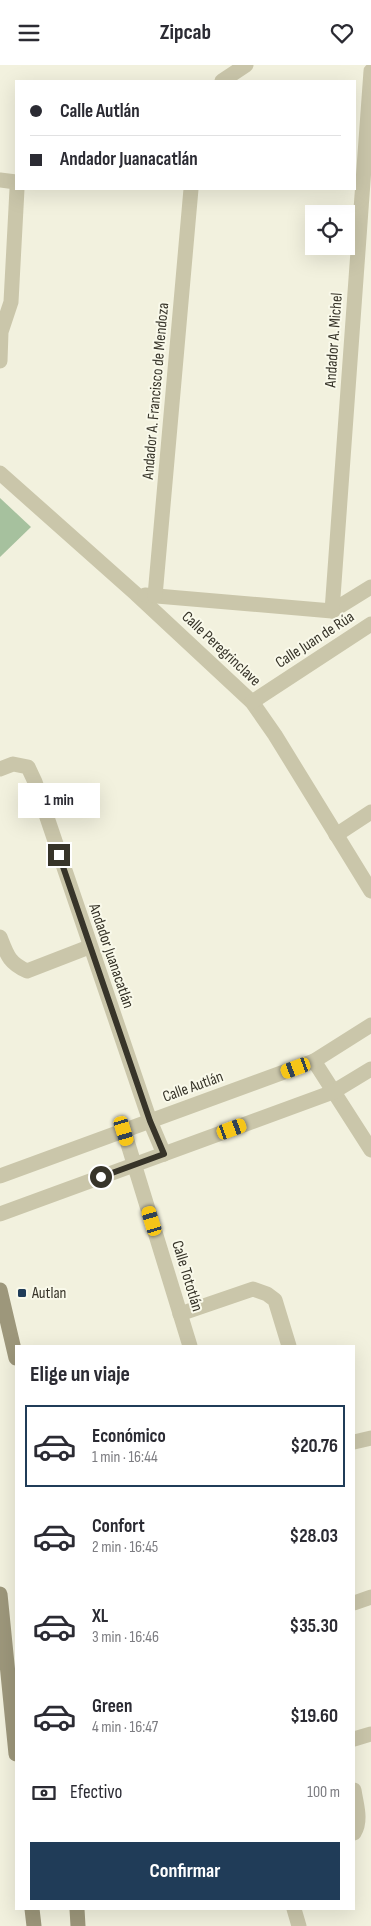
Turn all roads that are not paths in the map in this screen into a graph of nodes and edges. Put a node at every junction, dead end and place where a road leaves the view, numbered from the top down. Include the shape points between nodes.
1 (246, 65) edge
2 (371, 71) edge
3 (224, 80) edge
4 (0, 180) edge
5 (15, 182) edge
6 (17, 190) edge
7 (191, 190) edge
8 (0, 331) edge
9 (0, 361) edge
10 (0, 473) edge
11 (371, 587) edge
12 (136, 594) junction
13 (155, 596) junction
14 (332, 611) junction
15 (371, 624) edge
16 (252, 702) junction
17 (0, 769) edge
18 (371, 812) edge
19 (336, 835) junction
20 (371, 891) edge
21 (0, 937) edge
22 (89, 947) junction
23 (371, 1025) edge
24 (314, 1061) junction
25 (371, 1069) edge
26 (333, 1093) junction
27 (150, 1121) junction
28 (124, 1131) junction
29 (371, 1150) edge
30 (164, 1154) junction
31 (135, 1165) junction
32 (0, 1176) edge
33 (0, 1215) edge
34 (0, 1291) edge
35 (180, 1314) junction
36 (190, 1345) edge
37 (289, 1345) edge
38 (15, 1354) edge
39 (371, 1438) edge
40 (355, 1442) edge
41 (0, 1594) edge
42 (371, 1597) edge
43 (355, 1603) edge
44 (371, 1734) edge
45 (355, 1739) edge
46 (15, 1744) edge
47 (355, 1796) edge
48 (355, 1832) edge
49 (32, 1910) edge
50 (77, 1910) edge
51 (294, 1910) edge
52 (34, 1926) edge
53 (78, 1926) edge
54 (299, 1926) edge

1 - 3 street
2 - 14 street, Andador A. Michel
4 - 5 street
6 - 8 street via 11,302
7 - 13 street, Andador A. Francisco de Mendoza
8 - 9 street
10 - 12 street, Calle Peregrinclave
11 - 14 street
12 - 13 street
12 - 16 street, Calle Peregrinclave
13 - 14 street
15 - 16 street, Calle Juan de Rúa
16 - 19 street, Calle Peregrinclave via 276,735
17 - 22 street, Andador Juanacatlán via 14,765 28,767
18 - 19 street
19 - 20 street, Calle Peregrinclave
21 - 22 street via 15,966 27,971
22 - 27 street, Andador Juanacatlán
23 - 24 street, Calle Autlán
24 - 26 street
24 - 27 street, Calle Autlán
25 - 26 street
26 - 29 street
26 - 30 street
27 - 28 street, Calle Autlán
27 - 30 street, Andador Juanacatlán
28 - 31 street, Calle Tototlán
28 - 32 street, Calle Autlán
30 - 31 street
31 - 33 street
31 - 35 street, Calle Tototlán
34 - 38 street
35 - 36 street, Calle Tototlán
35 - 37 street via 253,1289 276,1300
39 - 40 street
41 - 46 street
42 - 43 street
44 - 45 street
47 - 48 street via 358,1814
49 - 52 street
50 - 53 street
51 - 54 street

